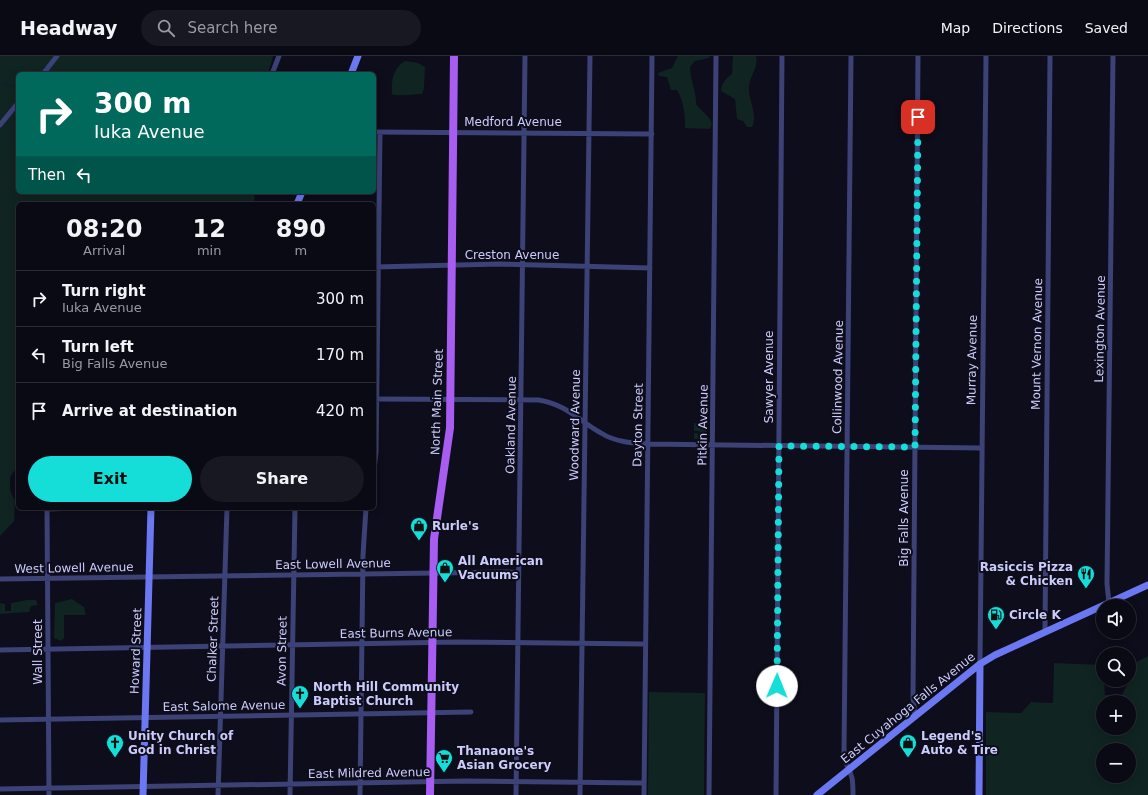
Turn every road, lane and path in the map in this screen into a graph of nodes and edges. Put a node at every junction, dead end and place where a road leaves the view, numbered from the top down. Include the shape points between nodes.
1 (58, 56) edge
2 (279, 56) edge
3 (358, 56) edge
4 (454, 56) edge
5 (525, 56) edge
6 (590, 56) edge
7 (652, 56) edge
8 (716, 56) edge
9 (782, 56) edge
10 (850, 56) edge
11 (918, 56) edge
12 (986, 56) edge
13 (1050, 56) edge
14 (1113, 56) edge
15 (44, 72) edge
16 (273, 72) edge
17 (352, 72) edge
18 (16, 105) edge
19 (0, 125) edge
20 (377, 132) edge
21 (454, 132) junction
22 (524, 132) junction
23 (589, 132) junction
24 (652, 134) junction
25 (523, 265) junction
26 (452, 266) junction
27 (588, 266) junction
28 (376, 267) edge
29 (650, 268) junction
30 (521, 398) junction
31 (376, 399) edge
32 (450, 399) junction
33 (586, 422) junction
34 (648, 444) junction
35 (712, 445) junction
36 (779, 446) junction
37 (847, 446) junction
38 (915, 447) junction
39 (981, 448) junction
40 (47, 510) edge
41 (151, 510) edge
42 (227, 510) edge
43 (295, 510) edge
44 (366, 510) edge
45 (518, 572) junction
46 (433, 573) junction
47 (362, 574) junction
48 (292, 575) junction
49 (224, 576) junction
50 (149, 577) junction
51 (0, 579) edge
52 (48, 579) junction
53 (1148, 584) edge
54 (1109, 599) edge
55 (1117, 599) edge
56 (1096, 609) edge
57 (1045, 631) junction
58 (432, 643) junction
59 (518, 643) junction
60 (362, 644) junction
61 (582, 644) junction
62 (645, 644) junction
63 (292, 645) junction
64 (222, 646) junction
65 (147, 648) junction
66 (48, 649) junction
67 (0, 650) edge
68 (980, 664) junction
69 (431, 712) junction
70 (471, 712) dead end
71 (361, 714) junction
72 (291, 715) junction
73 (221, 716) junction
74 (915, 716) junction
75 (145, 718) junction
76 (49, 719) junction
77 (0, 720) edge
78 (848, 770) junction
79 (516, 781) junction
80 (430, 782) junction
81 (580, 782) junction
82 (360, 783) junction
83 (644, 783) junction
84 (290, 784) junction
85 (219, 786) junction
86 (143, 787) junction
87 (49, 788) junction
88 (0, 789) edge
89 (49, 795) edge
90 (142, 795) edge
91 (218, 795) edge
92 (290, 795) edge
93 (360, 795) edge
94 (430, 795) edge
95 (516, 795) edge
96 (580, 795) edge
97 (644, 795) edge
98 (709, 795) edge
99 (776, 795) edge
100 (817, 795) edge
101 (853, 795) edge
102 (979, 795) edge

1 - 15 street
2 - 16 street
3 - 17 street
4 - 21 main road, North Main Street
5 - 22 street, Oakland Avenue
6 - 23 street, Woodward Avenue
7 - 24 street, Dayton Street
8 - 35 street, Pitkin Avenue
9 - 36 street, Sawyer Avenue
10 - 37 street, Collinwood Avenue
11 - 38 street, Big Falls Avenue
12 - 39 street, Murray Avenue
13 - 57 street, Mount Vernon Avenue
14 - 54 street, Lexington Avenue
18 - 19 street
20 - 21 street, Medford Avenue
20 - 28 street
21 - 22 street, Medford Avenue
21 - 26 main road, North Main Street
22 - 23 street, Medford Avenue
22 - 25 street, Oakland Avenue
23 - 24 street, Medford Avenue
23 - 27 street, Woodward Avenue
24 - 29 street, Dayton Street
25 - 26 street, Creston Avenue
25 - 27 street, Creston Avenue
25 - 30 street, Oakland Avenue
26 - 28 street, Creston Avenue
26 - 32 main road, North Main Street
27 - 29 street, Creston Avenue
27 - 33 street, Woodward Avenue
29 - 34 street, Dayton Street
30 - 32 street
30 - 33 street via 556,404
30 - 45 street, Oakland Avenue
31 - 32 street
32 - 46 main road, North Main Street via 449,441 435,527
33 - 34 street via 613,439
33 - 61 street, Woodward Avenue
34 - 35 street
34 - 62 street, Dayton Street
35 - 36 street
35 - 98 street, Pitkin Avenue
36 - 37 street
36 - 99 street, Sawyer Avenue
37 - 38 street
37 - 78 street, Collinwood Avenue via 844,752 845,766
38 - 39 street
38 - 74 street, Big Falls Avenue
39 - 68 street, Murray Avenue
40 - 52 street, Wall Street
41 - 50 street, Howard Street
42 - 49 street, Chalker Street
43 - 48 street, Avon Street
44 - 47 street
45 - 46 street, East Lowell Avenue
45 - 59 street, Oakland Avenue
46 - 47 street, East Lowell Avenue
46 - 58 main road, North Main Street
47 - 48 street, East Lowell Avenue
47 - 60 street
48 - 49 street, East Lowell Avenue
48 - 63 street, Avon Street
49 - 50 street, East Lowell Avenue
49 - 64 street, Chalker Street
50 - 52 street, West Lowell Avenue
50 - 65 street, Howard Street
51 - 52 street, West Lowell Avenue
52 - 66 street, Wall Street
53 - 55 street, East Cuyahoga Falls Avenue
56 - 57 street, East Cuyahoga Falls Avenue
57 - 68 street, East Cuyahoga Falls Avenue
58 - 59 street, East Burns Avenue
58 - 60 street, East Burns Avenue
58 - 69 main road, North Main Street
59 - 61 street, East Burns Avenue
59 - 79 street, Oakland Avenue
60 - 63 street, East Burns Avenue
60 - 71 street
61 - 62 street, East Burns Avenue
61 - 81 street, Woodward Avenue
62 - 83 street, Dayton Street
63 - 64 street, East Burns Avenue
63 - 72 street, Avon Street
64 - 65 street, East Burns Avenue
64 - 73 street, Chalker Street
65 - 66 street, East Burns Avenue
65 - 75 street, Howard Street
66 - 67 street, East Burns Avenue
66 - 76 street, Wall Street
68 - 74 street, East Cuyahoga Falls Avenue
68 - 102 street
69 - 70 street, East Salome Avenue
69 - 71 street, East Salome Avenue
69 - 80 main road, North Main Street
71 - 72 street, East Salome Avenue
71 - 82 street
72 - 73 street, East Salome Avenue
72 - 84 street, Avon Street
73 - 75 street, East Salome Avenue
73 - 85 street, Chalker Street
74 - 78 street, East Cuyahoga Falls Avenue
75 - 76 street, East Salome Avenue
75 - 86 street, Howard Street
76 - 77 street, East Salome Avenue
76 - 87 street, Wall Street
78 - 100 street, East Cuyahoga Falls Avenue
78 - 101 street, Collinwood Avenue via 853,782
79 - 80 street, East Mildred Avenue
79 - 81 street, East Mildred Avenue
79 - 95 street, Oakland Avenue
80 - 82 street, East Mildred Avenue
80 - 94 main road, North Main Street
81 - 83 street, East Mildred Avenue
81 - 96 street, Woodward Avenue
82 - 84 street, East Mildred Avenue
82 - 93 street
83 - 97 street, Dayton Street
84 - 85 street, East Mildred Avenue
84 - 92 street, Avon Street
85 - 86 street, East Mildred Avenue
85 - 91 street, Chalker Street
86 - 87 street, East Mildred Avenue
86 - 90 street, Howard Street
87 - 88 street, East Mildred Avenue
87 - 89 street, Wall Street

